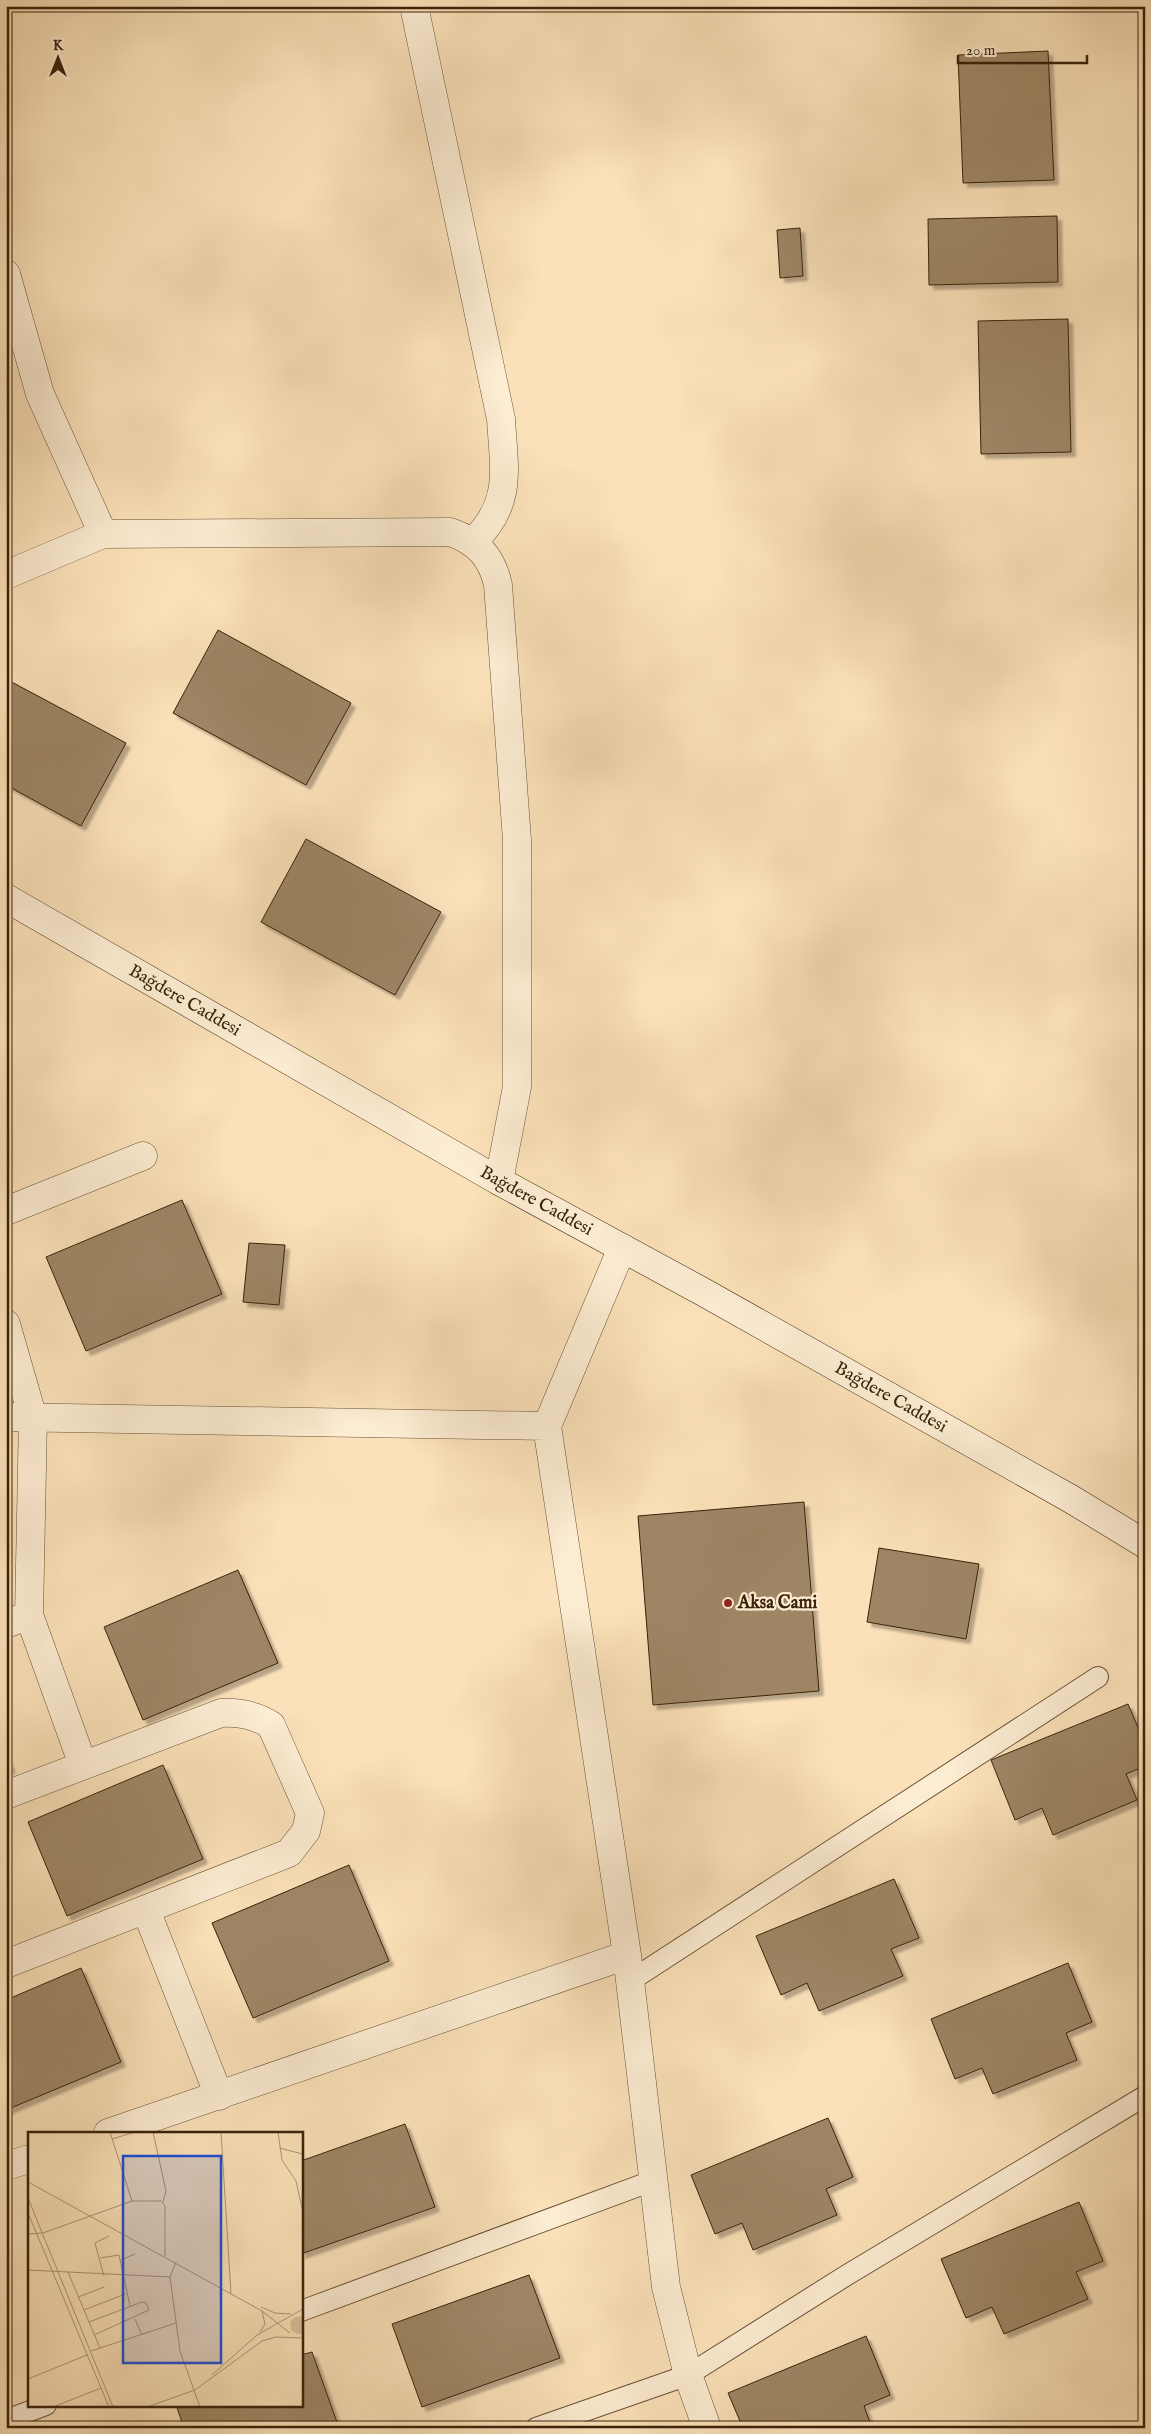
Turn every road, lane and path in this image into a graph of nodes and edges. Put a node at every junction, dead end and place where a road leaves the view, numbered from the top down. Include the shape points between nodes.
1 (414, 6) edge
2 (6, 274) edge
3 (103, 534) junction
4 (473, 542) junction
5 (6, 575) edge
6 (6, 898) edge
7 (143, 1156) dead end
8 (499, 1181) junction
9 (6, 1211) edge
10 (622, 1248) junction
11 (6, 1324) edge
12 (6, 1417) edge
13 (33, 1418) junction
14 (547, 1426) junction
15 (1071, 1499) junction
16 (1145, 1527) edge
17 (1145, 1544) edge
18 (18, 1620) edge
19 (1098, 1677) dead end
20 (83, 1765) junction
21 (6, 1795) edge
22 (146, 1910) junction
23 (6, 1964) edge
24 (629, 1968) junction
25 (219, 2096) junction
26 (1145, 2096) edge
27 (111, 2132) edge
28 (28, 2159) edge
29 (6, 2166) edge
30 (652, 2181) junction
31 (302, 2311) edge
32 (688, 2375) junction
33 (43, 2406) edge
34 (6, 2420) edge
35 (536, 2428) edge
36 (707, 2428) edge

1 - 4 street via 501,419 504,483 501,500 490,522
2 - 3 street via 40,394
3 - 4 street via 450,532
3 - 5 street
4 - 8 street via 490,560 498,585 517,840 517,1087
6 - 8 street, Bağdere Caddesi
7 - 9 street
8 - 10 street, Bağdere Caddesi
10 - 14 street
10 - 15 street, Bağdere Caddesi
11 - 13 street
12 - 13 street
13 - 14 street
13 - 18 street
14 - 24 street
15 - 16 street, Bağdere Caddesi
15 - 17 street, Bağdere Caddesi
18 - 20 street
19 - 24 lane
20 - 21 street
20 - 22 street via 221,1713 242,1713 271,1725 310,1813 306,1831 289,1853
22 - 23 street
22 - 25 street
24 - 25 street
24 - 30 street
25 - 27 street
26 - 32 lane via 847,2275
28 - 29 street
30 - 31 lane
30 - 32 street via 666,2287
32 - 35 lane
32 - 36 street
33 - 34 lane

